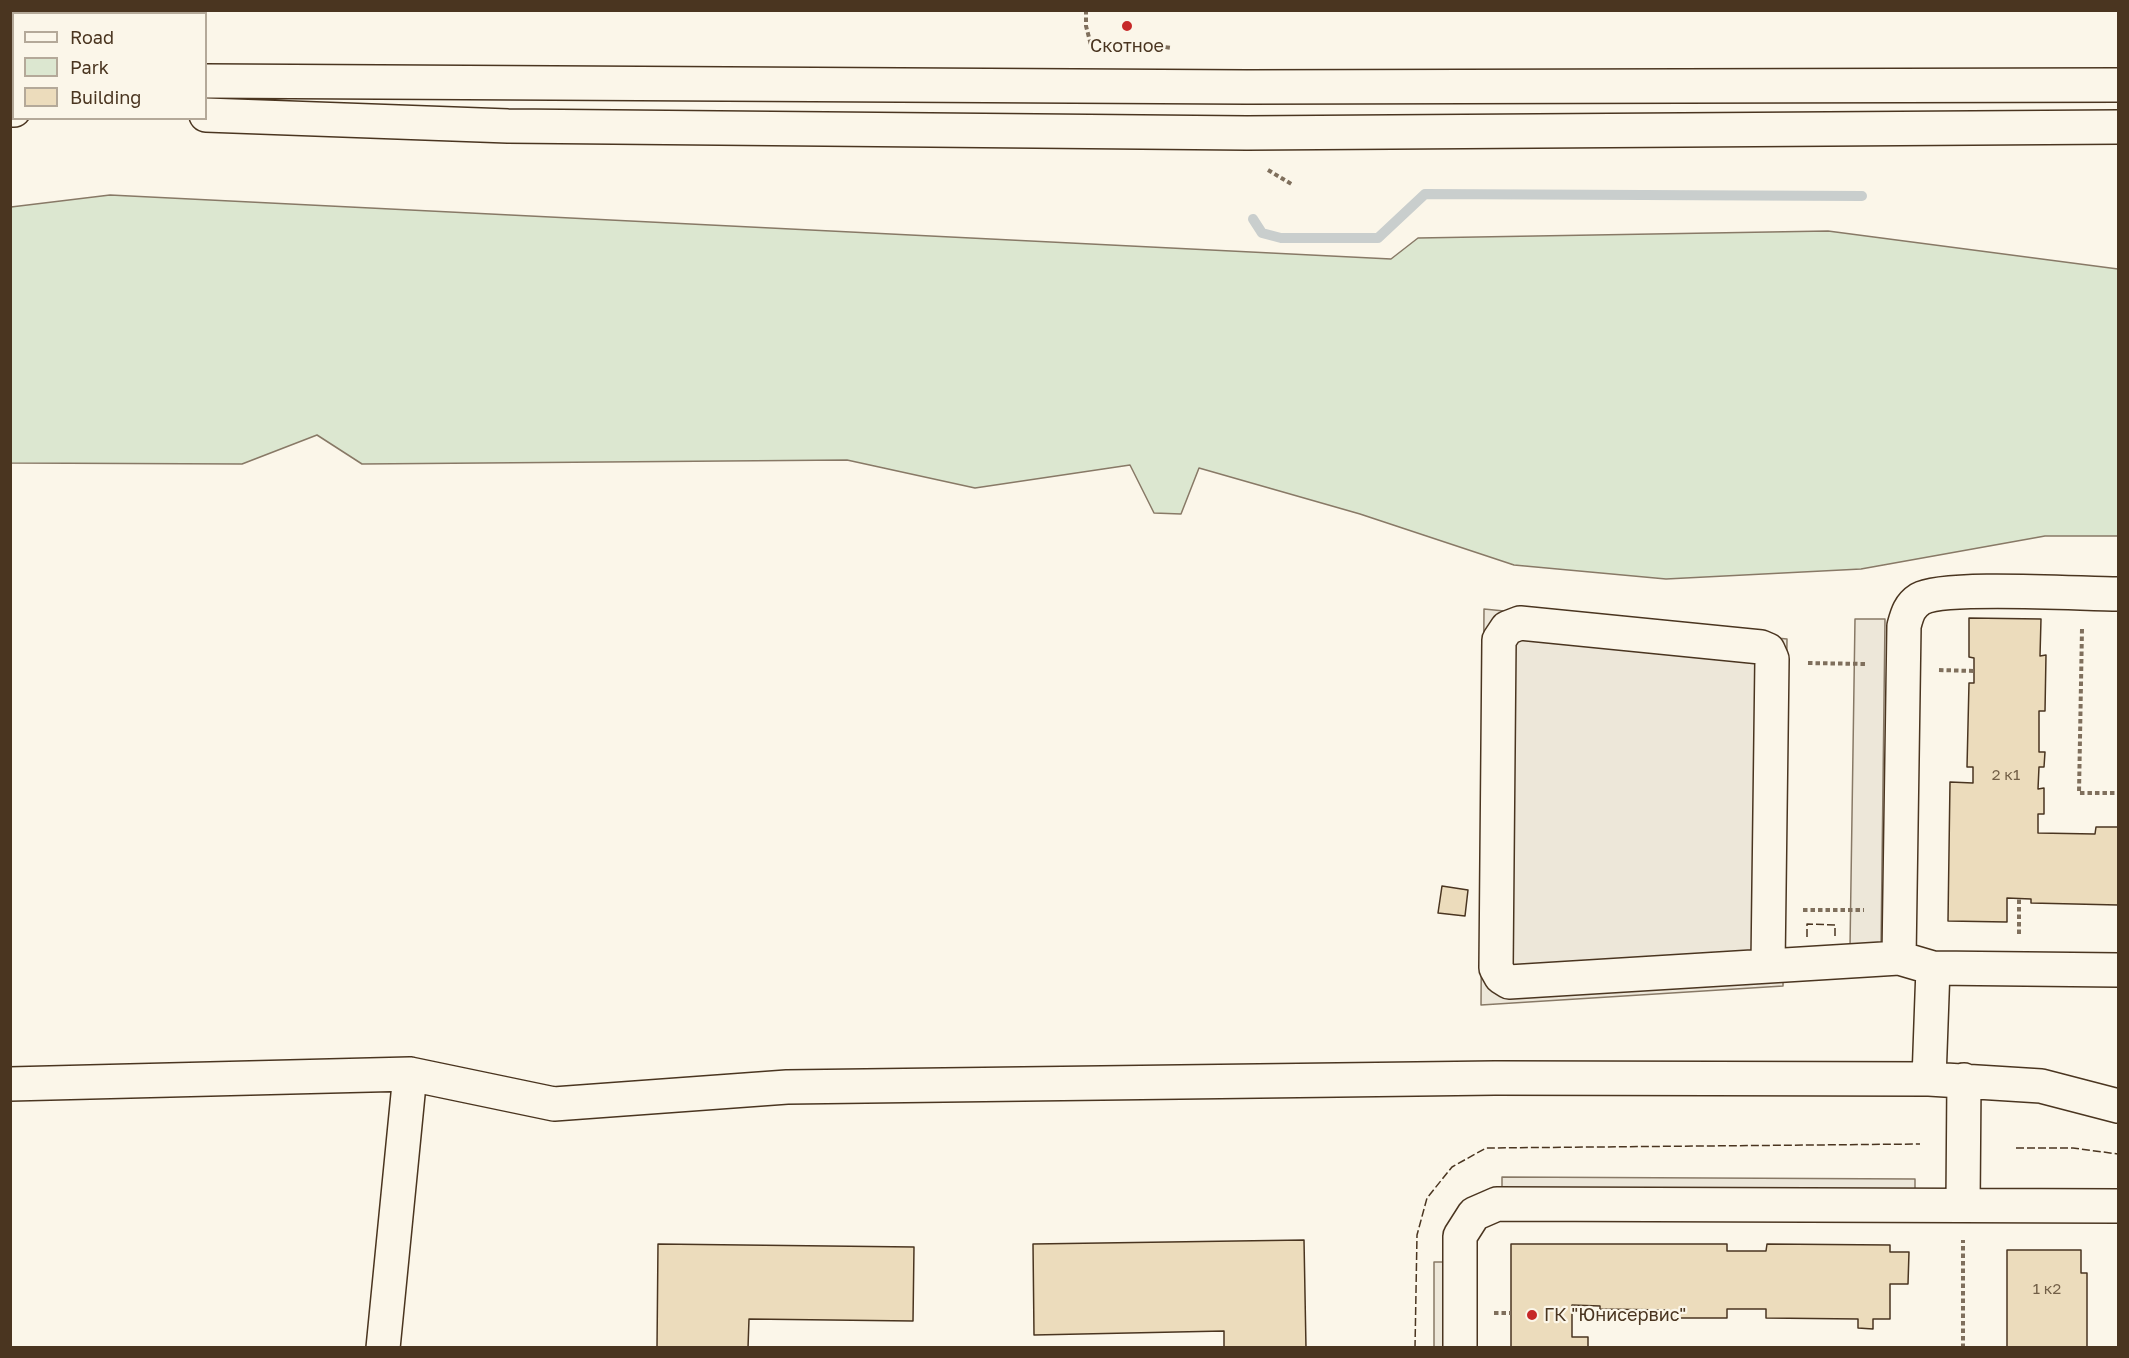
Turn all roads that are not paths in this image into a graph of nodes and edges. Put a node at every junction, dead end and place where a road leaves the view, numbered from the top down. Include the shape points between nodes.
1 (207, 81) edge
2 (2109, 83) edge
3 (207, 115) edge
4 (2113, 129) edge
5 (2118, 594) edge
6 (1899, 958) junction
7 (1768, 966) junction
8 (1933, 968) junction
9 (2118, 970) edge
10 (410, 1074) junction
11 (1929, 1079) junction
12 (1964, 1080) junction
13 (10, 1084) edge
14 (2118, 1106) edge
15 (1963, 1205) junction
16 (2118, 1206) edge
17 (383, 1347) edge
18 (1460, 1347) edge

1 - 2 main road via 1235,87
3 - 4 main road via 507,126 1247,134
5 - 6 main road via 1963,592 1921,598 1908,610 1904,626
6 - 7 main road
6 - 8 main road
7 - 7 main road via 1772,663 1768,650 1520,623 1507,628 1499,640 1496,968 1501,977 1509,982
8 - 9 main road
8 - 11 main road
10 - 11 main road via 554,1104 787,1087 1495,1078
10 - 13 main road
10 - 17 main road
11 - 12 main road
12 - 14 main road via 2041,1086
12 - 15 main road
15 - 16 main road
15 - 18 main road via 1497,1204 1474,1214 1460,1236

